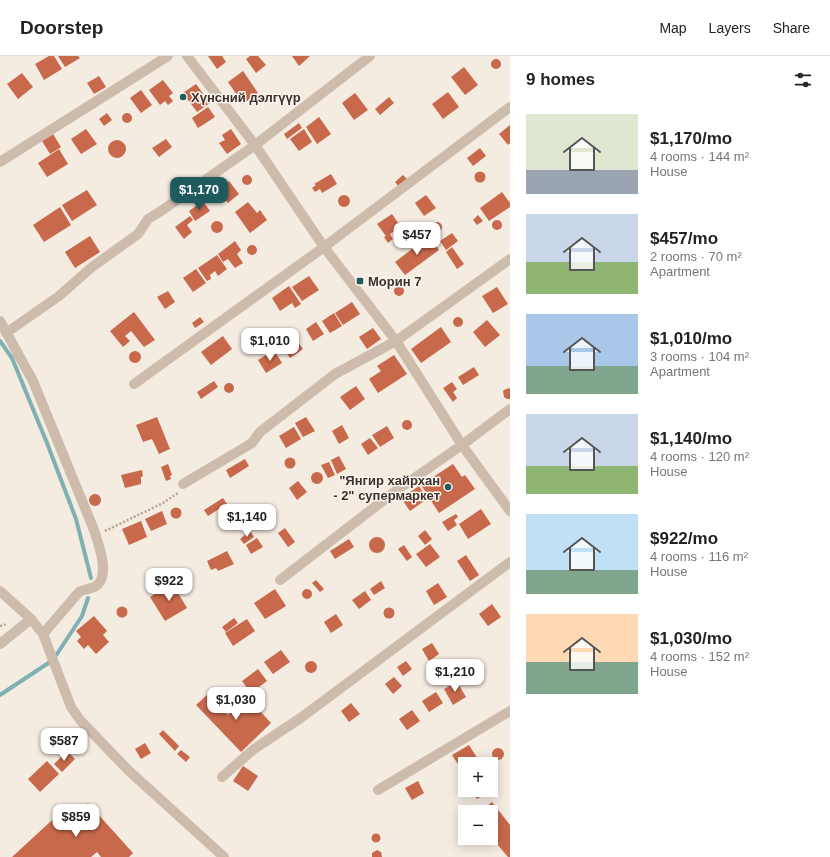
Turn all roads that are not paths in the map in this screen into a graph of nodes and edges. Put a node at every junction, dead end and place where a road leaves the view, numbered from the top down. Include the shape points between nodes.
1 (168, 56) edge
2 (187, 56) edge
3 (370, 56) edge
4 (510, 107) edge
5 (255, 145) junction
6 (0, 162) edge
7 (324, 247) junction
8 (510, 259) edge
9 (0, 321) edge
10 (6, 333) junction
11 (396, 341) junction
12 (134, 384) dead end
13 (510, 409) edge
14 (462, 445) junction
15 (183, 484) road end
16 (510, 511) edge
17 (510, 562) edge
18 (280, 580) dead end
19 (0, 591) edge
20 (31, 618) junction
21 (43, 634) junction
22 (0, 644) edge
23 (510, 711) edge
24 (222, 777) dead end
25 (378, 790) dead end
26 (224, 857) edge

1 - 6 street
2 - 5 street
3 - 5 street
4 - 7 street
5 - 7 street
5 - 10 street via 148,219 138,234 92,267 59,296
7 - 11 street
7 - 12 street
8 - 11 street
9 - 10 street
10 - 21 street via 33,381 102,554 102,580 96,587 79,592
11 - 14 street
11 - 15 street via 335,374 260,432 252,443
13 - 14 street
14 - 16 street
14 - 18 street via 397,490
17 - 24 street via 302,717 254,749
19 - 20 street
20 - 21 street
20 - 22 street
21 - 26 street via 71,707 80,720 128,770
23 - 25 street

